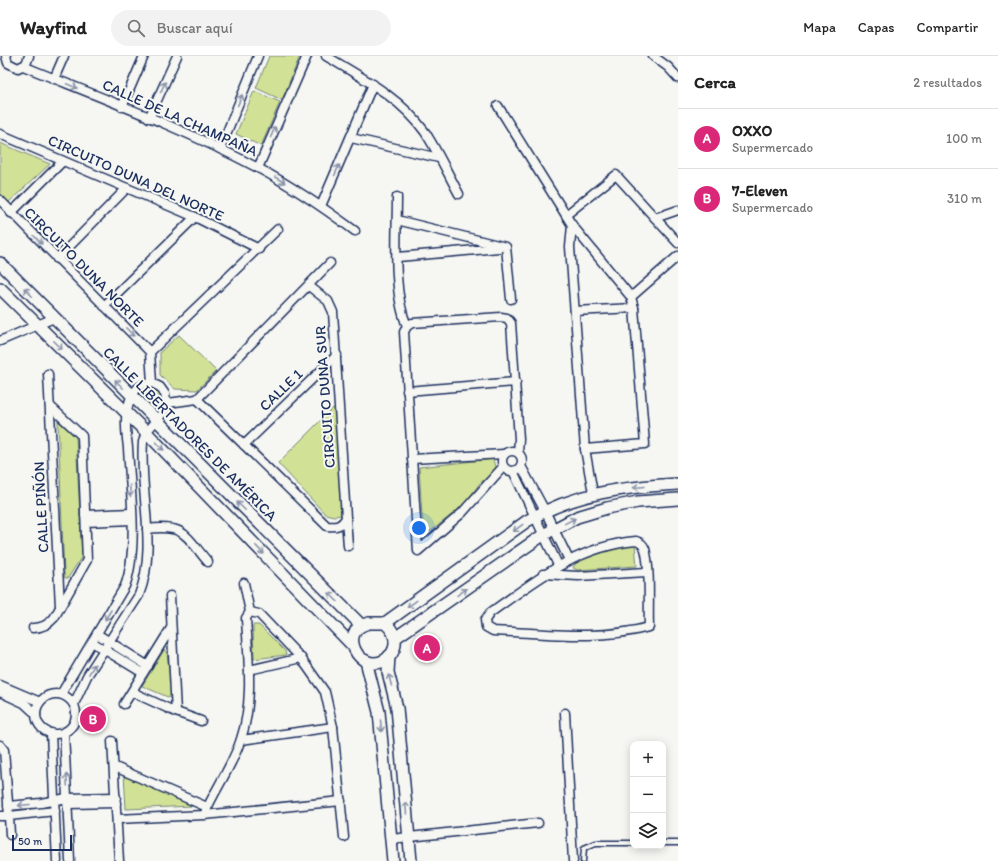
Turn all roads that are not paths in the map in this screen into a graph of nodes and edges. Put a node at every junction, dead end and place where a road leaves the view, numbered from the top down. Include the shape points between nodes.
1 (6, 56) edge
2 (29, 56) edge
3 (64, 56) edge
4 (144, 56) edge
5 (177, 56) edge
6 (258, 56) edge
7 (307, 56) edge
8 (326, 56) edge
9 (653, 56) edge
10 (0, 66) edge
11 (12, 66) junction
12 (23, 66) junction
13 (678, 78) edge
14 (54, 79) junction
15 (373, 84) junction
16 (122, 106) junction
17 (498, 106) dead end
18 (149, 118) junction
19 (0, 134) edge
20 (351, 138) junction
21 (220, 149) junction
22 (439, 158) junction
23 (63, 161) junction
24 (258, 168) junction
25 (127, 188) junction
26 (458, 194) dead end
27 (397, 197) dead end
28 (0, 200) edge
29 (321, 206) junction
30 (678, 210) edge
31 (10, 213) junction
32 (566, 215) junction
33 (195, 217) junction
34 (655, 218) junction
35 (397, 220) junction
36 (572, 226) junction
37 (278, 229) dead end
38 (355, 231) dead end
39 (678, 243) edge
40 (506, 247) junction
41 (259, 249) junction
42 (678, 256) edge
43 (398, 257) junction
44 (57, 259) junction
45 (0, 263) edge
46 (330, 263) dead end
47 (309, 286) junction
48 (0, 288) edge
49 (631, 297) junction
50 (511, 299) dead end
51 (104, 306) junction
52 (634, 308) junction
53 (575, 311) junction
54 (54, 318) junction
55 (38, 325) junction
56 (407, 326) junction
57 (0, 341) edge
58 (150, 352) junction
59 (337, 355) junction
60 (48, 374) dead end
61 (516, 382) junction
62 (152, 383) junction
63 (407, 391) junction
64 (131, 396) junction
65 (197, 399) junction
66 (168, 402) junction
67 (50, 406) junction
68 (126, 413) junction
69 (156, 422) junction
70 (146, 432) junction
71 (244, 445) junction
72 (584, 448) junction
73 (518, 452) junction
74 (504, 454) junction
75 (412, 459) junction
76 (521, 466) junction
77 (503, 467) junction
78 (513, 471) junction
79 (678, 484) edge
80 (593, 493) junction
81 (678, 499) edge
82 (145, 504) junction
83 (545, 511) junction
84 (131, 513) junction
85 (534, 517) junction
86 (346, 518) junction
87 (86, 519) junction
88 (147, 529) junction
89 (554, 529) junction
90 (543, 535) junction
91 (132, 540) junction
92 (147, 540) junction
93 (348, 546) dead end
94 (569, 560) junction
95 (208, 562) dead end
96 (558, 565) junction
97 (647, 572) junction
98 (543, 574) junction
99 (244, 583) dead end
100 (170, 596) dead end
101 (60, 607) junction
102 (250, 612) junction
103 (385, 623) junction
104 (360, 625) junction
105 (33, 628) dead end
106 (171, 628) junction
107 (97, 634) junction
108 (395, 638) junction
109 (109, 641) junction
110 (92, 642) junction
111 (353, 646) junction
112 (104, 649) junction
113 (389, 656) junction
114 (302, 658) junction
115 (366, 661) junction
116 (146, 669) junction
117 (249, 670) junction
118 (0, 685) edge
119 (0, 692) edge
120 (132, 692) junction
121 (61, 694) junction
122 (40, 702) junction
123 (74, 704) junction
124 (124, 704) dead end
125 (176, 712) junction
126 (565, 713) dead end
127 (36, 714) junction
128 (201, 721) dead end
129 (333, 727) junction
130 (64, 732) junction
131 (51, 733) junction
132 (241, 740) junction
133 (112, 741) dead end
134 (0, 745) edge
135 (115, 767) junction
136 (54, 800) junction
137 (116, 800) junction
138 (68, 801) junction
139 (341, 801) junction
140 (8, 806) junction
141 (207, 807) junction
142 (55, 811) junction
143 (204, 815) junction
144 (4, 816) edge
145 (117, 819) junction
146 (538, 823) dead end
147 (10, 835) dead end
148 (56, 836) junction
149 (69, 836) junction
150 (344, 837) dead end
151 (409, 837) junction
152 (391, 839) junction
153 (630, 843) edge
154 (666, 843) edge
155 (678, 843) edge
156 (57, 861) edge
157 (70, 861) edge
158 (119, 861) edge
159 (393, 861) edge
160 (412, 861) edge
161 (573, 861) edge
162 (583, 861) edge

1 - 11 street
2 - 12 street
3 - 14 street
4 - 16 street
18 -> 5 street
21 -> 6 street
24 -> 7 street
8 - 15 street
9 - 13 street
10 - 11 street
11 - 12 street
12 - 14 street, CALLE DE LA CHAMPAÑA
14 -> 16 street, CALLE DE LA CHAMPAÑA
15 - 20 street
15 - 22 street via 410,116 424,132
16 - 18 street, CALLE DE LA CHAMPAÑA
17 - 32 street
18 - 21 street, CALLE DE LA CHAMPAÑA
19 - 23 street, CIRCUITO DUNA DEL NORTE
20 - 22 street
29 -> 20 street
21 - 24 street, CALLE DE LA CHAMPAÑA
22 - 26 street
23 - 25 street, CIRCUITO DUNA DEL NORTE
23 - 31 street
24 -> 29 street, CALLE DE LA CHAMPAÑA
25 - 33 street, CIRCUITO DUNA DEL NORTE
25 - 44 street
27 - 35 street
28 - 31 street, CIRCUITO DUNA NORTE
29 - 38 street, CALLE DE LA CHAMPAÑA
30 - 34 street
31 -> 44 street, CIRCUITO DUNA NORTE
32 - 34 street via 616,175
32 - 36 street
33 - 41 street, CIRCUITO DUNA DEL NORTE
33 - 51 street
34 - 39 street
35 - 40 street
35 - 43 street
36 - 49 street
36 - 53 street via 570,247
37 - 41 street
40 - 43 street
40 - 50 street
41 - 58 street
42 - 49 street
43 - 56 street via 398,293
44 - 51 street, CIRCUITO DUNA NORTE
54 -> 45 street, CALLE LIBERTADORES DE AMÉRICA
46 - 47 street
47 - 59 street, CIRCUITO DUNA SUR via 332,306
47 - 65 street
48 - 55 street, CALLE LIBERTADORES DE AMÉRICA
49 - 52 street
51 -> 58 street, CIRCUITO DUNA NORTE
52 - 53 street
52 - 72 street via 645,444
53 - 72 street
54 - 55 street
64 -> 54 street, CALLE LIBERTADORES DE AMÉRICA
55 - 57 street
55 -> 68 street, CALLE LIBERTADORES DE AMÉRICA
56 - 61 street via 501,316 507,318 511,323
56 - 63 street via 404,332
58 - 62 street
59 - 71 street, CALLE 1
59 - 86 street, CIRCUITO DUNA SUR
60 - 67 street, CALLE PIÑÓN
61 - 63 street
61 - 73 street
62 - 64 street via 137,388
62 - 66 street via 163,390
63 - 75 street
64 - 68 street
64 - 69 street, CALLE LIBERTADORES DE AMÉRICA
65 - 66 street
65 - 71 street
66 - 69 street
67 - 87 street via 82,436
67 - 101 street, CALLE PIÑÓN
68 - 70 street, CALLE LIBERTADORES DE AMÉRICA
68 -> 84 street
69 - 70 street
104 -> 69 street, CALLE LIBERTADORES DE AMÉRICA
70 - 82 street via 142,454
70 -> 111 street, CALLE LIBERTADORES DE AMÉRICA
71 - 86 street via 327,526 342,525
72 - 80 street
73 - 74 street via 511,450
73 - 76 street via 522,459
74 - 75 street
74 - 77 street
75 - 77 street via 418,551 462,513
76 - 78 street
76 - 83 street
77 - 78 street
78 - 85 street
79 -> 80 street
80 - 83 street
89 -> 81 street via 577,517 607,508 638,502
82 - 84 street
82 - 88 street
83 - 85 street
83 - 89 street
84 - 87 street
84 - 91 street
85 - 90 street
85 -> 103 street
86 - 93 street, CIRCUITO DUNA SUR
87 - 101 street via 87,560
88 - 92 street
88 - 95 street via 177,529
89 - 90 street
89 - 94 street
90 - 96 street
108 -> 90 street
91 - 92 street
91 -> 107 street via 129,575 125,586
92 - 109 street via 144,580 138,595
94 - 96 street
94 - 97 street via 617,542 636,541 642,543 644,548
96 - 98 street
97 - 98 street via 578,576
97 - 98 street via 649,627 631,632 596,635 493,631 486,627 485,620 490,613
99 - 102 street
100 - 106 street
101 - 105 street via 49,623 40,628
102 - 114 street via 259,614
102 - 117 street via 246,618
103 - 104 street
103 - 108 street
104 - 111 street via 354,634
106 - 116 street
106 - 125 street
107 - 109 street
107 - 110 street
108 - 113 street via 394,648
109 - 112 street
109 - 116 street
110 - 112 street
110 - 121 street
111 - 115 street via 358,655
112 - 116 street
123 -> 112 street
113 - 115 street via 381,662
151 -> 113 street via 397,708 388,672
114 - 117 street
114 - 129 street via 325,692
115 -> 152 street via 379,712
116 - 120 street
117 - 132 street via 249,694
118 - 122 street
119 - 127 street via 24,703
120 - 124 street
120 - 125 street
121 - 122 street via 51,694
121 - 123 street via 70,698
122 - 127 street
123 - 130 street via 77,717 74,724
125 - 128 street
126 - 161 street
127 - 131 street via 40,726
129 - 132 street
129 - 139 street
130 - 131 street
138 -> 130 street
131 - 136 street
132 - 141 street
133 - 135 street
134 - 140 street via 4,750
135 - 137 street
135 - 141 street
136 - 138 street
136 -> 140 street via 41,804
136 - 142 street
137 - 138 street
137 - 145 street
138 - 149 street
139 - 143 street
139 - 150 street
140 - 144 street
141 - 143 street
142 - 144 street
142 - 148 street
143 - 145 street
144 - 147 street
145 - 158 street
146 - 151 street
148 - 149 street
148 - 156 street
149 - 157 street
151 - 152 street
151 - 160 street
152 - 159 street
153 - 162 lane via 590,844 584,848
154 - 155 lane

